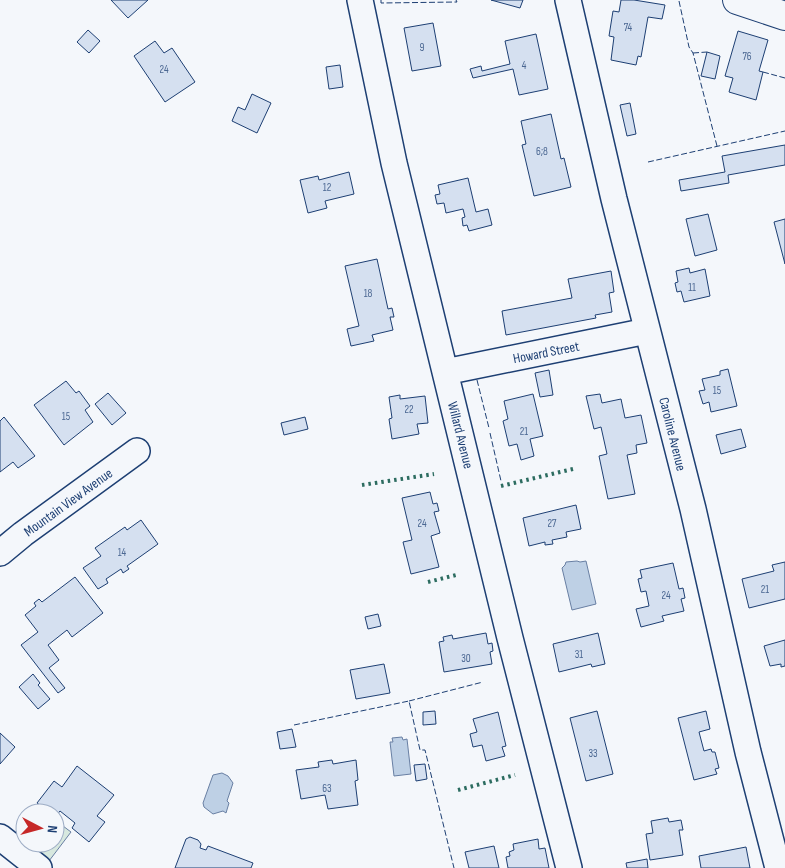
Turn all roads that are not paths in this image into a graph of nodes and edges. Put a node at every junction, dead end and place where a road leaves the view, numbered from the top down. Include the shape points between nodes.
1 (360, 0) edge
2 (568, 0) edge
3 (737, 0) edge
4 (785, 16) edge
5 (647, 331) junction
6 (446, 372) junction
7 (137, 451) dead end
8 (0, 554) edge
9 (0, 837) edge
10 (39, 868) edge
11 (569, 868) edge
12 (778, 868) edge

1 - 6 street, Willard Avenue via 394,164
2 - 5 street, Caroline Avenue
3 - 4 main road
5 - 6 street, Howard Street
5 - 12 street, Caroline Avenue
6 - 11 street, Willard Avenue
7 - 8 street, Mountain View Avenue
9 - 10 street

